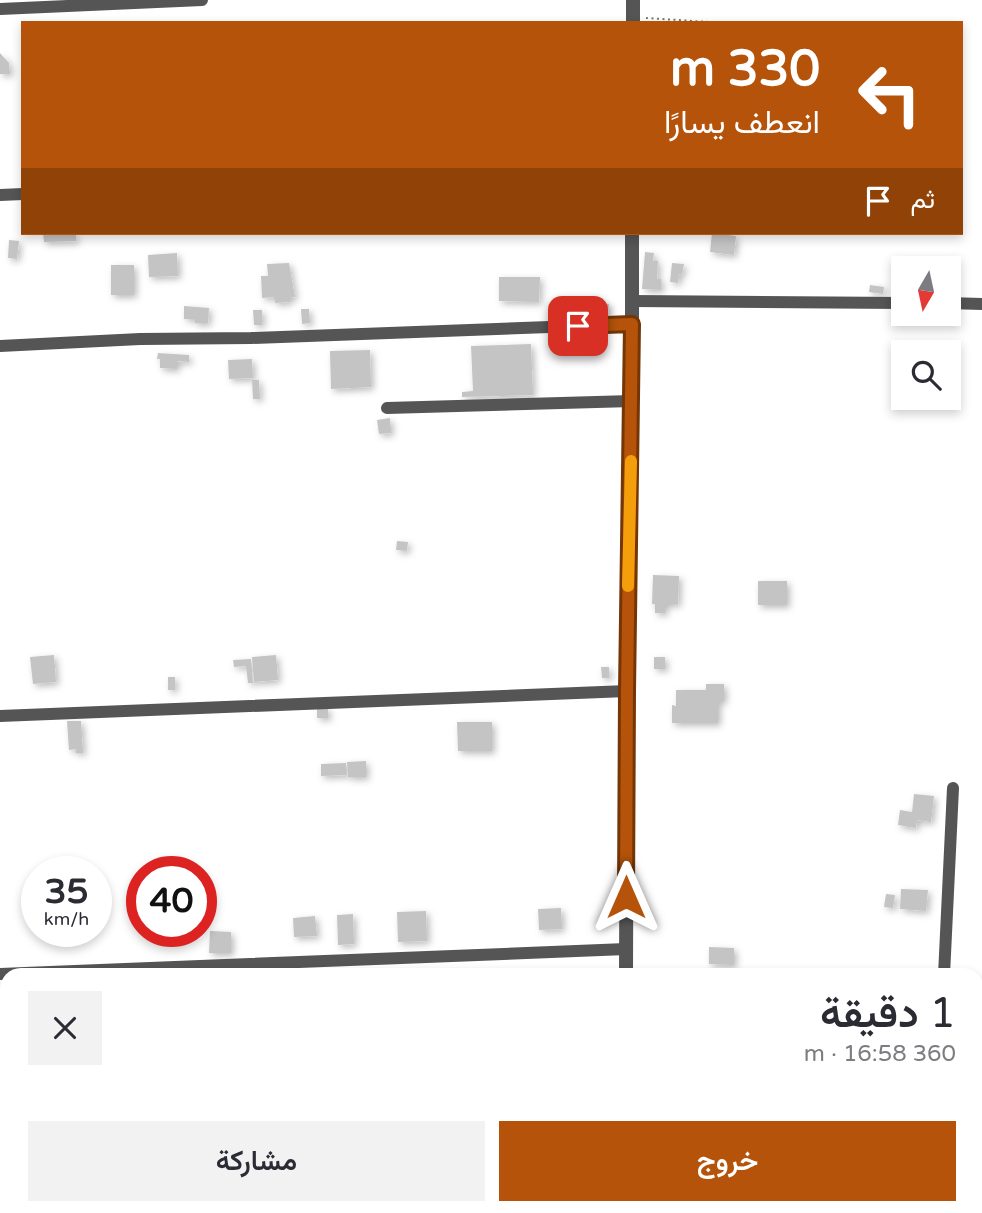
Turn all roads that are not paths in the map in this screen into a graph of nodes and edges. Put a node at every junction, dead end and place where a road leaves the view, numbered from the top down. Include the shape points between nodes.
1 (202, 0) edge
2 (633, 0) edge
3 (32, 4) edge
4 (0, 9) edge
5 (633, 20) edge
6 (21, 194) edge
7 (0, 195) edge
8 (632, 235) edge
9 (632, 301) junction
10 (891, 303) edge
11 (961, 303) edge
12 (982, 304) edge
13 (632, 324) junction
14 (0, 346) edge
15 (632, 401) junction
16 (387, 408) dead end
17 (627, 691) junction
18 (0, 716) edge
19 (953, 788) dead end
20 (626, 948) junction
21 (144, 968) edge
22 (626, 968) edge
23 (944, 968) edge

1 - 3 street
2 - 5 street
3 - 4 street
6 - 7 street
8 - 9 street
9 - 10 street
9 - 13 street
11 - 12 street
13 - 14 street
13 - 15 street
15 - 16 street
15 - 17 street
17 - 18 street
17 - 20 street
19 - 23 street
20 - 21 street
20 - 22 street

